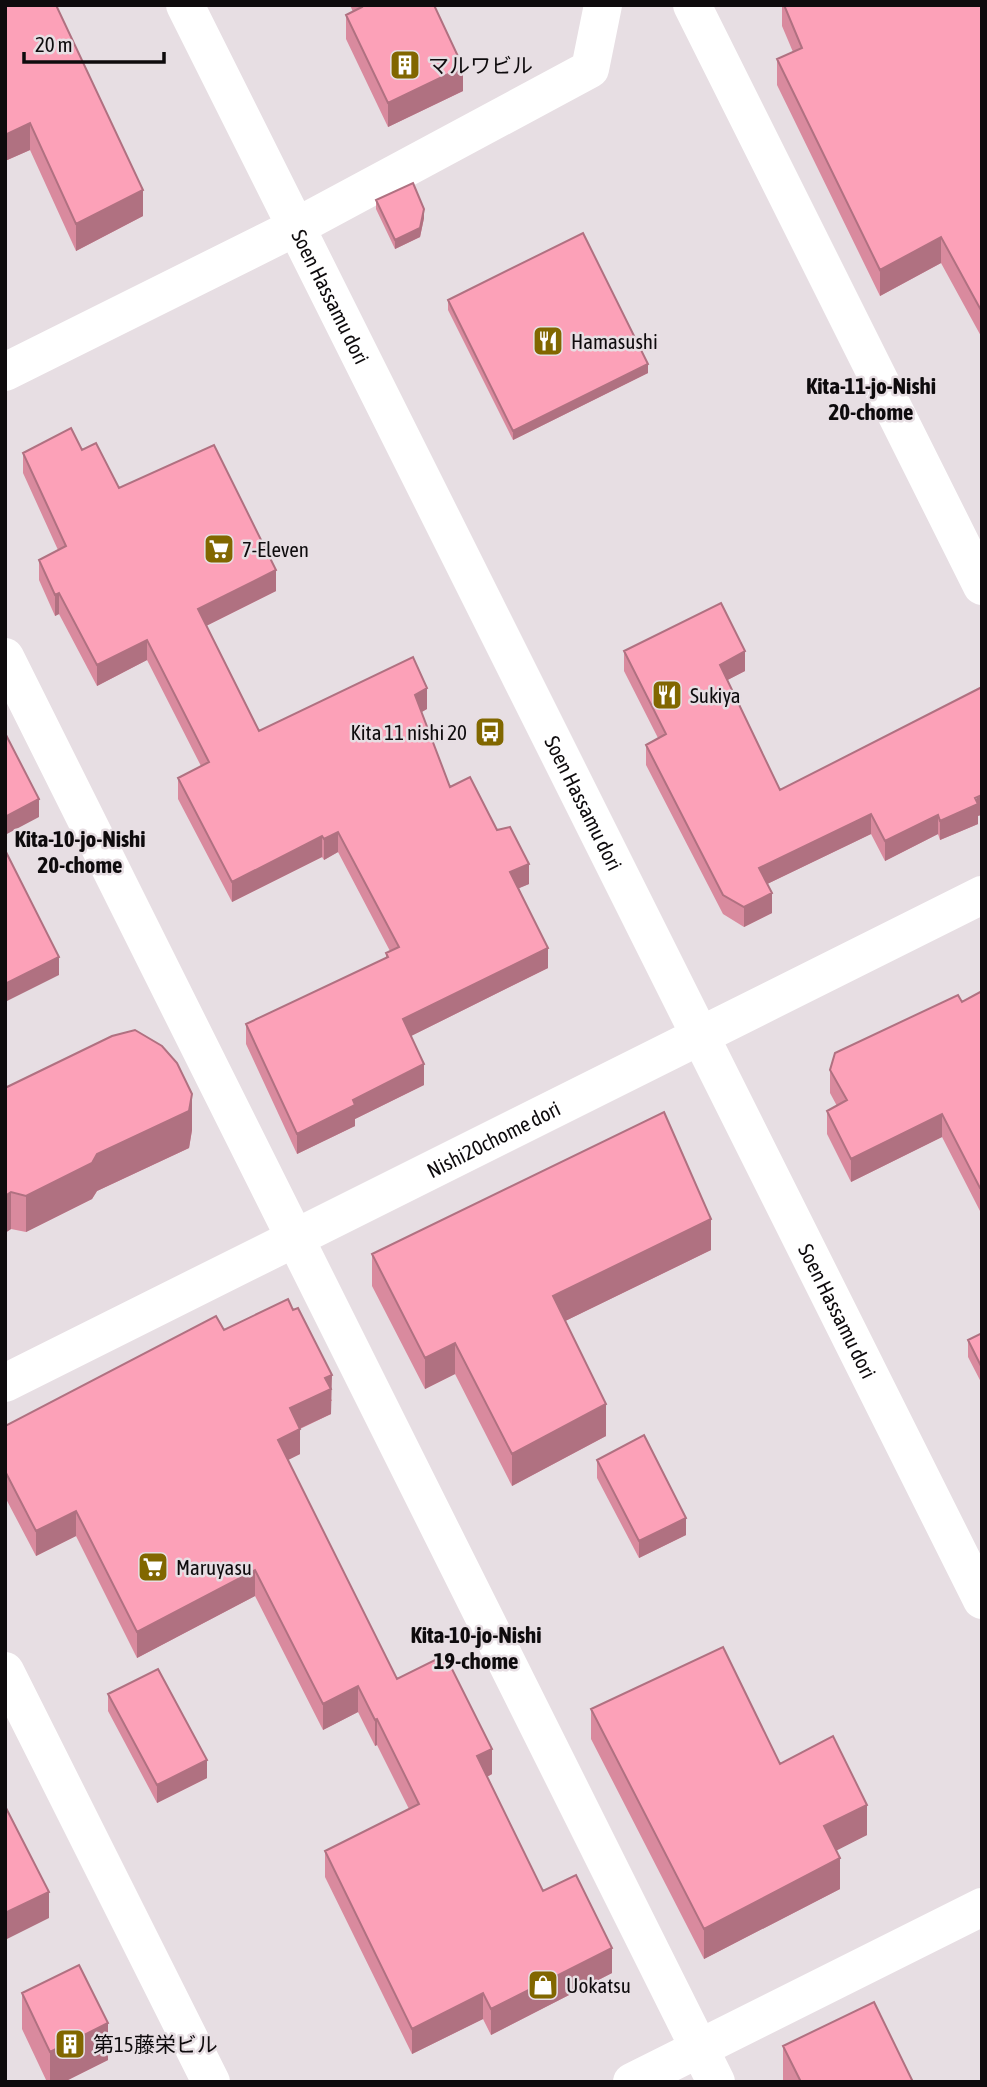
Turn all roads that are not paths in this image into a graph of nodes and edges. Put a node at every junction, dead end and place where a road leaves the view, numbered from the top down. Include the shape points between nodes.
1 (185, 5) edge
2 (603, 5) edge
3 (692, 5) edge
4 (296, 227) junction
5 (5, 372) edge
6 (982, 586) edge
7 (5, 657) edge
8 (982, 895) edge
9 (700, 1035) junction
10 (294, 1239) junction
11 (5, 1383) edge
12 (982, 1600) edge
13 (5, 1671) edge
14 (982, 1907) edge
15 (699, 2048) junction
16 (211, 2082) edge
17 (632, 2082) edge
18 (716, 2082) edge

1 - 4 street, Soen Hassamu dori
2 - 4 street via 590,69
3 - 6 street
4 - 5 street
4 - 9 street, Soen Hassamu dori
7 - 10 street
8 - 9 street, Nishi20chome dori
9 - 10 street, Nishi20chome dori
9 - 12 street, Soen Hassamu dori
10 - 11 street, Nishi20chome dori
10 - 15 street
13 - 16 street
14 - 15 street
15 - 17 street
15 - 18 street

